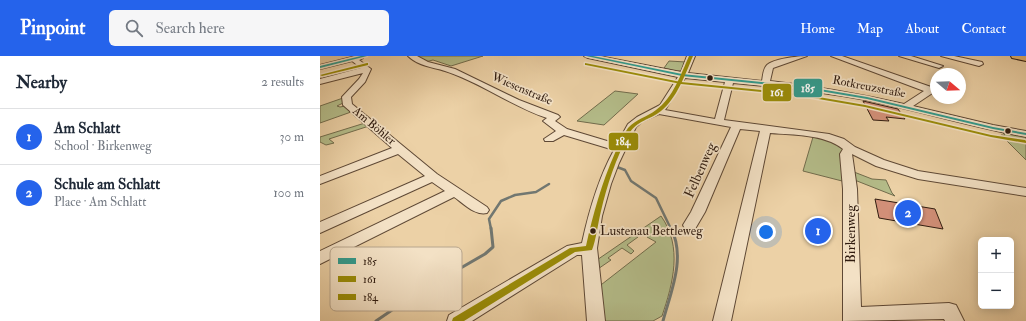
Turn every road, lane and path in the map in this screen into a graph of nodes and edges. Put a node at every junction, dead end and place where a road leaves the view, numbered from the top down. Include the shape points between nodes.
1 (366, 56) edge
2 (412, 56) edge
3 (588, 56) edge
4 (691, 56) edge
5 (803, 56) edge
6 (835, 56) edge
7 (903, 56) edge
8 (945, 56) edge
9 (974, 56) edge
10 (1015, 56) edge
11 (1026, 58) edge
12 (354, 59) junction
13 (979, 64) junction
14 (939, 66) dead end
15 (320, 67) edge
16 (366, 69) junction
17 (983, 72) dead end
18 (682, 75) junction
19 (730, 80) junction
20 (320, 82) edge
21 (766, 83) junction
22 (907, 106) junction
23 (658, 111) junction
24 (719, 122) junction
25 (737, 125) junction
26 (766, 129) junction
27 (563, 130) junction
28 (1026, 134) edge
29 (549, 139) dead end
30 (400, 148) junction
31 (620, 148) junction
32 (851, 149) junction
33 (433, 177) junction
34 (320, 180) edge
35 (453, 192) junction
36 (1026, 192) edge
37 (482, 210) dead end
38 (690, 226) dead end
39 (320, 228) edge
40 (342, 247) edge
41 (589, 248) junction
42 (330, 253) edge
43 (320, 258) edge
44 (851, 319) edge
45 (456, 321) edge
46 (596, 321) edge
47 (722, 321) edge
48 (955, 321) edge

1 - 12 street
2 - 27 street, Wiesenstraße via 451,71 533,111 555,117 548,121
3 - 18 street, Rotkreuzstraße
4 - 18 street
5 - 21 street via 770,66
6 - 22 street via 931,90
7 - 14 street
8 - 13 street
9 - 13 street
10 - 11 main road
12 - 15 street
12 - 16 street
13 - 17 street
16 - 20 street
16 - 30 street, Am Böhler via 364,78 346,97 346,102
18 - 19 street, Rotkreuzstraße
18 - 23 street
19 - 21 street, Rotkreuzstraße
19 - 24 street
21 - 22 street, Rotkreuzstraße via 849,94
22 - 28 street, Rotkreuzstraße
23 - 24 street
23 - 31 street via 635,122
24 - 25 street
25 - 26 street
25 - 38 street, Felbenweg
26 - 32 street via 825,136 840,141
26 - 47 street
27 - 29 street
27 - 31 street, Wiesenstraße
30 - 33 street, Am Böhler
30 - 34 street
31 - 41 street via 601,195
32 - 36 street via 880,163 918,175
32 - 44 street, Birkenweg via 846,154 850,189
33 - 35 street, Am Böhler
33 - 39 street
35 - 37 street, Am Böhler
35 - 40 street
41 - 45 street via 573,250
41 - 46 street
42 - 43 street
44 - 48 street via 949,311

